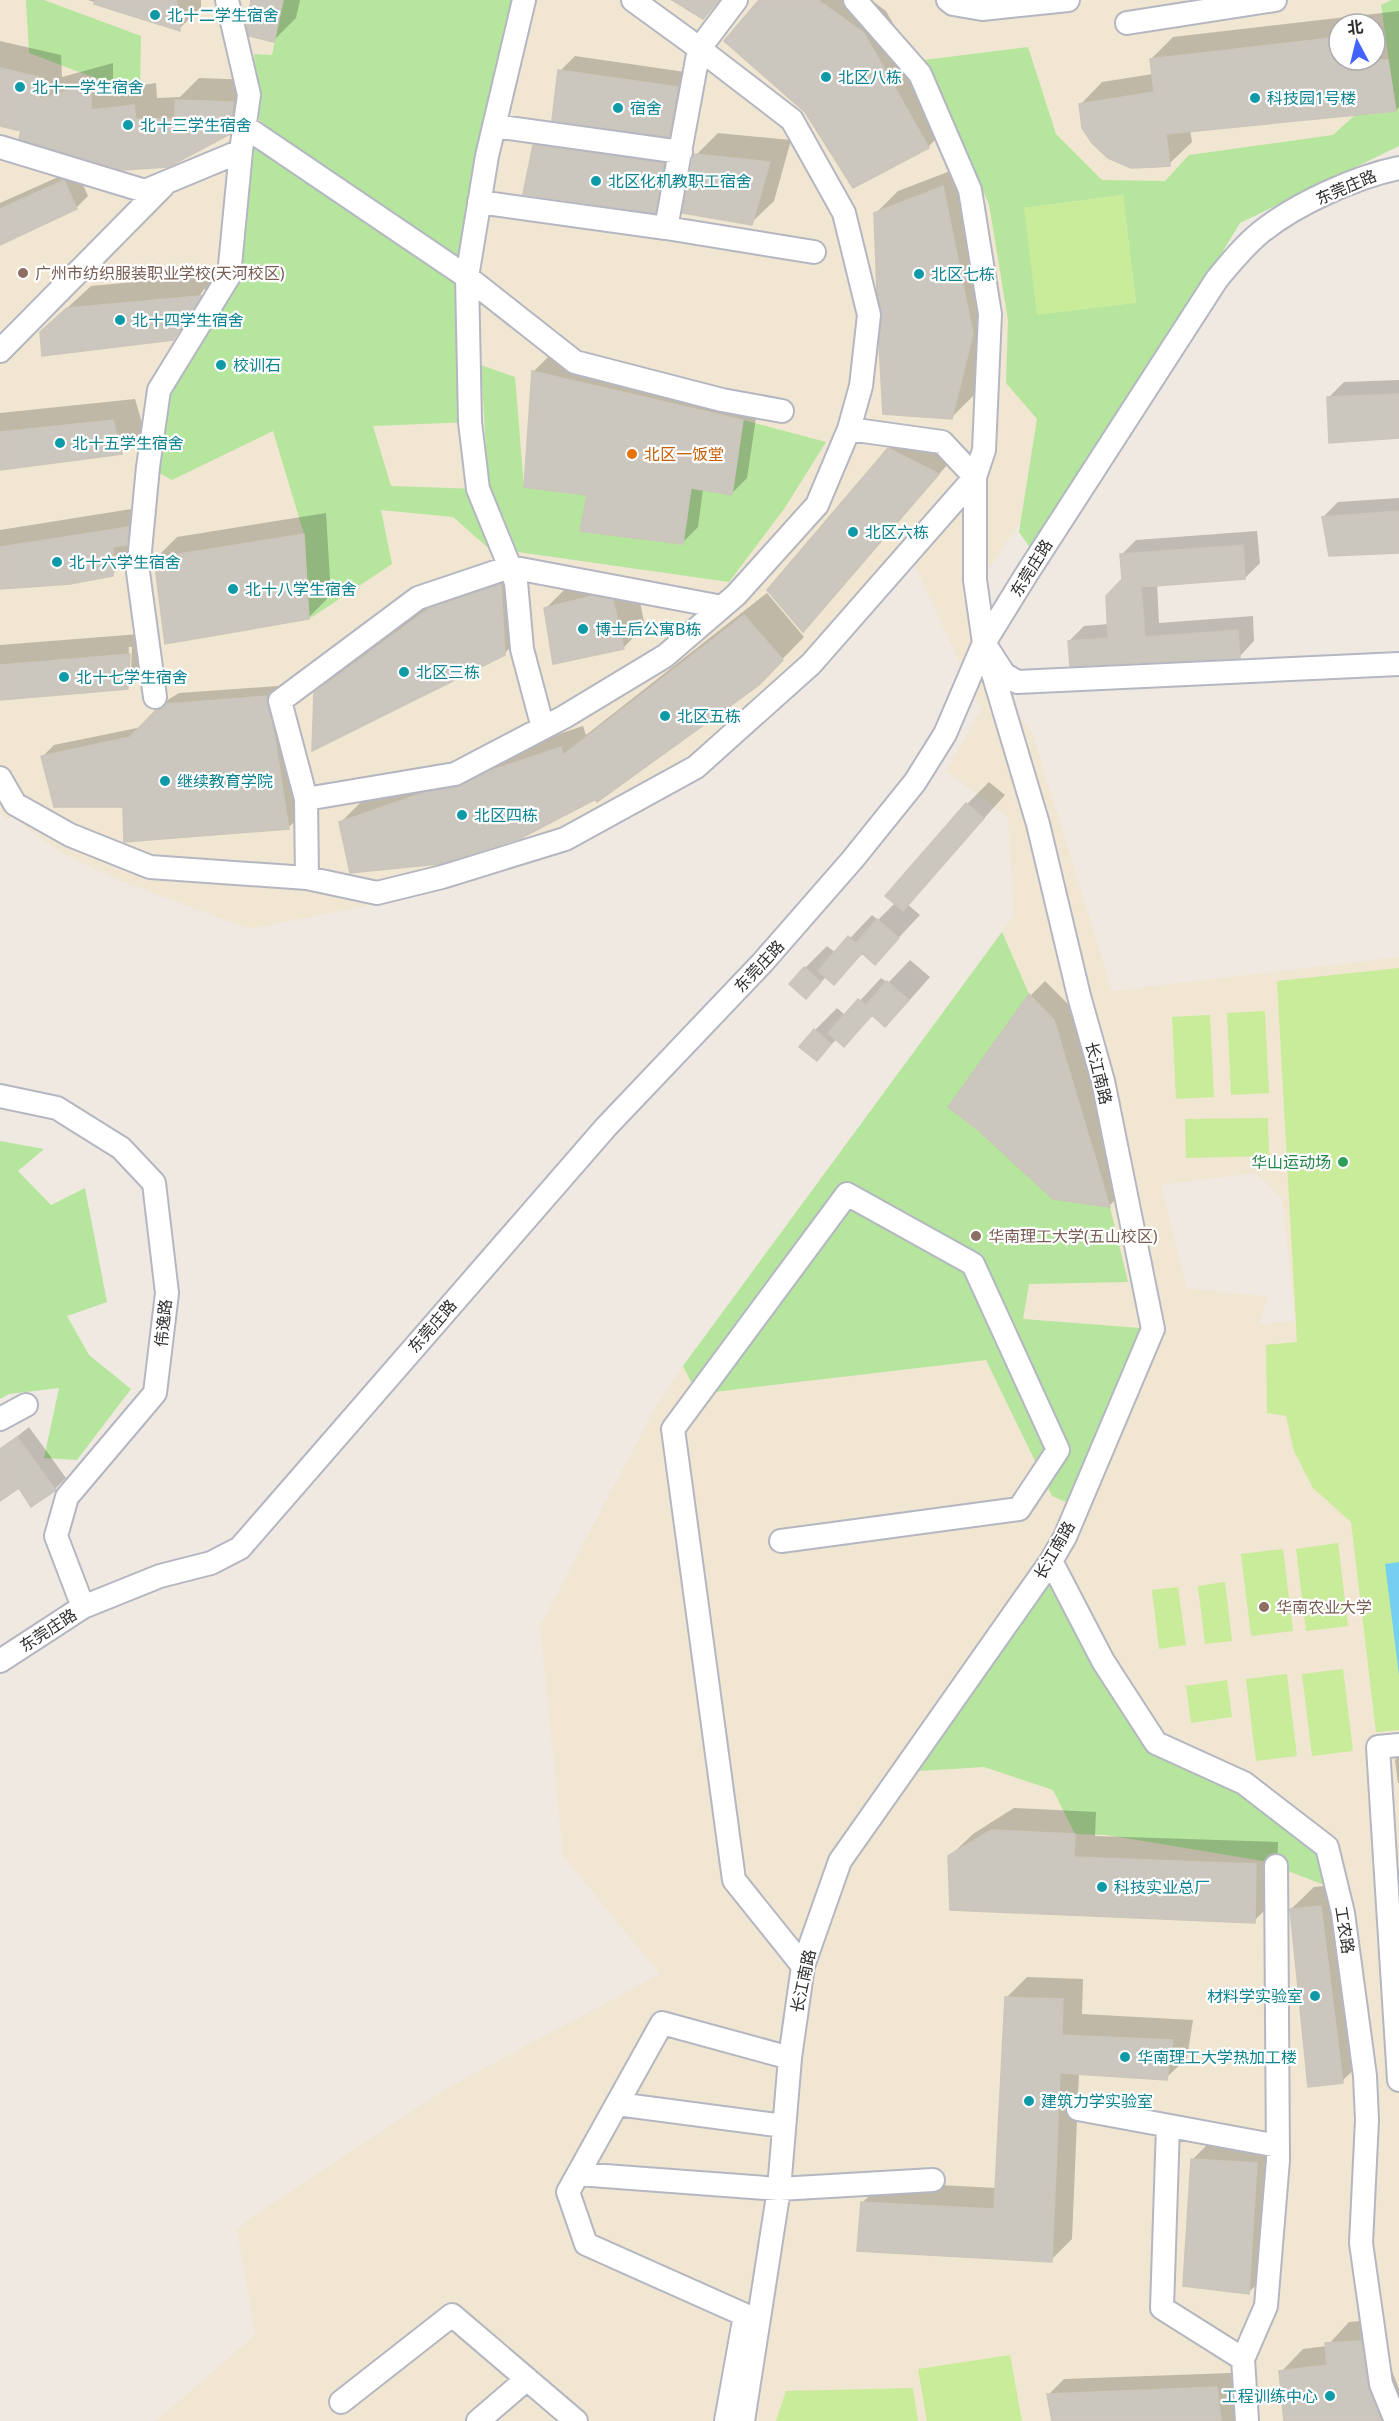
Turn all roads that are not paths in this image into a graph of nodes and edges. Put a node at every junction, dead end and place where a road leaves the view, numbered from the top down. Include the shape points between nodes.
1 (227, 0) edge
2 (524, 0) edge
3 (633, 0) edge
4 (736, 0) edge
5 (855, 0) edge
6 (948, 0) edge
7 (1068, 0) edge
8 (1275, 0) edge
9 (1032, 2) edge
10 (982, 4) edge
11 (1127, 22) dead end
12 (699, 49) junction
13 (244, 126) junction
14 (494, 126) junction
15 (0, 147) edge
16 (241, 150) junction
17 (681, 152) junction
18 (1399, 168) edge
19 (166, 182) junction
20 (479, 202) junction
21 (666, 228) junction
22 (814, 252) dead end
23 (467, 277) junction
24 (0, 351) edge
25 (782, 411) dead end
26 (849, 429) junction
27 (975, 477) junction
28 (510, 567) junction
29 (722, 607) junction
30 (984, 644) junction
31 (1399, 664) edge
32 (155, 697) dead end
33 (543, 728) junction
34 (0, 778) edge
35 (306, 799) junction
36 (307, 878) junction
37 (0, 1096) edge
38 (26, 1405) dead end
39 (0, 1419) edge
40 (781, 1541) dead end
41 (1051, 1561) junction
42 (83, 1607) junction
43 (0, 1661) edge
44 (1399, 1745) edge
45 (1276, 1866) dead end
46 (803, 1966) junction
47 (790, 2058) junction
48 (1399, 2080) edge
49 (617, 2104) junction
50 (1078, 2109) dead end
51 (784, 2126) junction
52 (1168, 2126) junction
53 (1278, 2146) junction
54 (578, 2174) junction
55 (933, 2180) dead end
56 (779, 2188) junction
57 (1243, 2359) junction
58 (526, 2379) junction
59 (341, 2402) dead end
60 (478, 2421) edge
61 (576, 2421) edge
62 (726, 2421) edge
63 (743, 2421) edge
64 (1247, 2421) edge
65 (1396, 2421) edge

1 - 13 street via 249,95
2 - 14 street
3 - 12 street
4 - 12 street
5 - 27 street via 920,74 970,190 990,314 984,450
6 - 10 street via 953,4
7 - 9 street
8 - 11 street
9 - 10 street
12 - 17 street
12 - 26 street via 792,120 844,213 869,315 861,386
13 - 16 street
13 - 23 street
14 - 17 street
14 - 20 street
15 - 19 street via 145,191
16 - 19 street
16 - 32 street via 229,276 159,390 138,572
17 - 21 street
18 - 30 street, 东莞庄路 via 1343,186 1291,213 1262,231 1236,255
19 - 24 street
20 - 21 street
20 - 23 street
21 - 22 street
23 - 25 street via 575,362 722,400
23 - 28 street via 470,422 478,489
26 - 27 street via 942,442
26 - 29 street via 817,505
27 - 30 street, 长江南路 via 975,580
27 - 36 street via 812,664 696,767 565,838 442,877 377,893
28 - 29 street
28 - 33 street via 516,582 522,649
28 - 35 street via 418,598 280,702
29 - 33 street via 665,656
30 - 31 street via 1004,674 1017,682
30 - 41 street, 长江南路 via 1038,824 1103,1081 1153,1329 1065,1537
30 - 42 street, 东莞庄路 via 945,734 892,812 763,962 606,1127 240,1548 211,1563 130,1586
33 - 35 street via 455,774
34 - 36 street via 15,804 70,835 150,867
35 - 36 street
37 - 42 street, 伟逸路 via 57,1108 121,1148 154,1184 167,1293 155,1393 67,1497 57,1536
38 - 39 street
40 - 46 street via 1020,1509 1058,1450 973,1264 847,1194 673,1429 734,1880
41 - 46 street, 长江南路 via 840,1861
41 - 65 street, 工农路 via 1103,1661 1156,1743 1244,1783 1327,1847 1343,1913 1365,2076 1367,2120 1361,2243 1382,2384
42 - 43 street, 东莞庄路
44 - 48 street via 1378,1748
45 - 53 street
46 - 47 street, 长江南路
47 - 49 street via 662,2023
47 - 51 street, 长江南路
49 - 51 street
49 - 54 street
50 - 52 street
51 - 56 street, 长江南路
52 - 53 street
52 - 57 street via 1162,2307
53 - 57 street via 1266,2306
54 - 56 street
54 - 62 street via 568,2192 586,2244 745,2315
55 - 56 street
56 - 63 street, 长江南路
57 - 64 street
58 - 59 street via 452,2315
58 - 60 street
58 - 61 street

